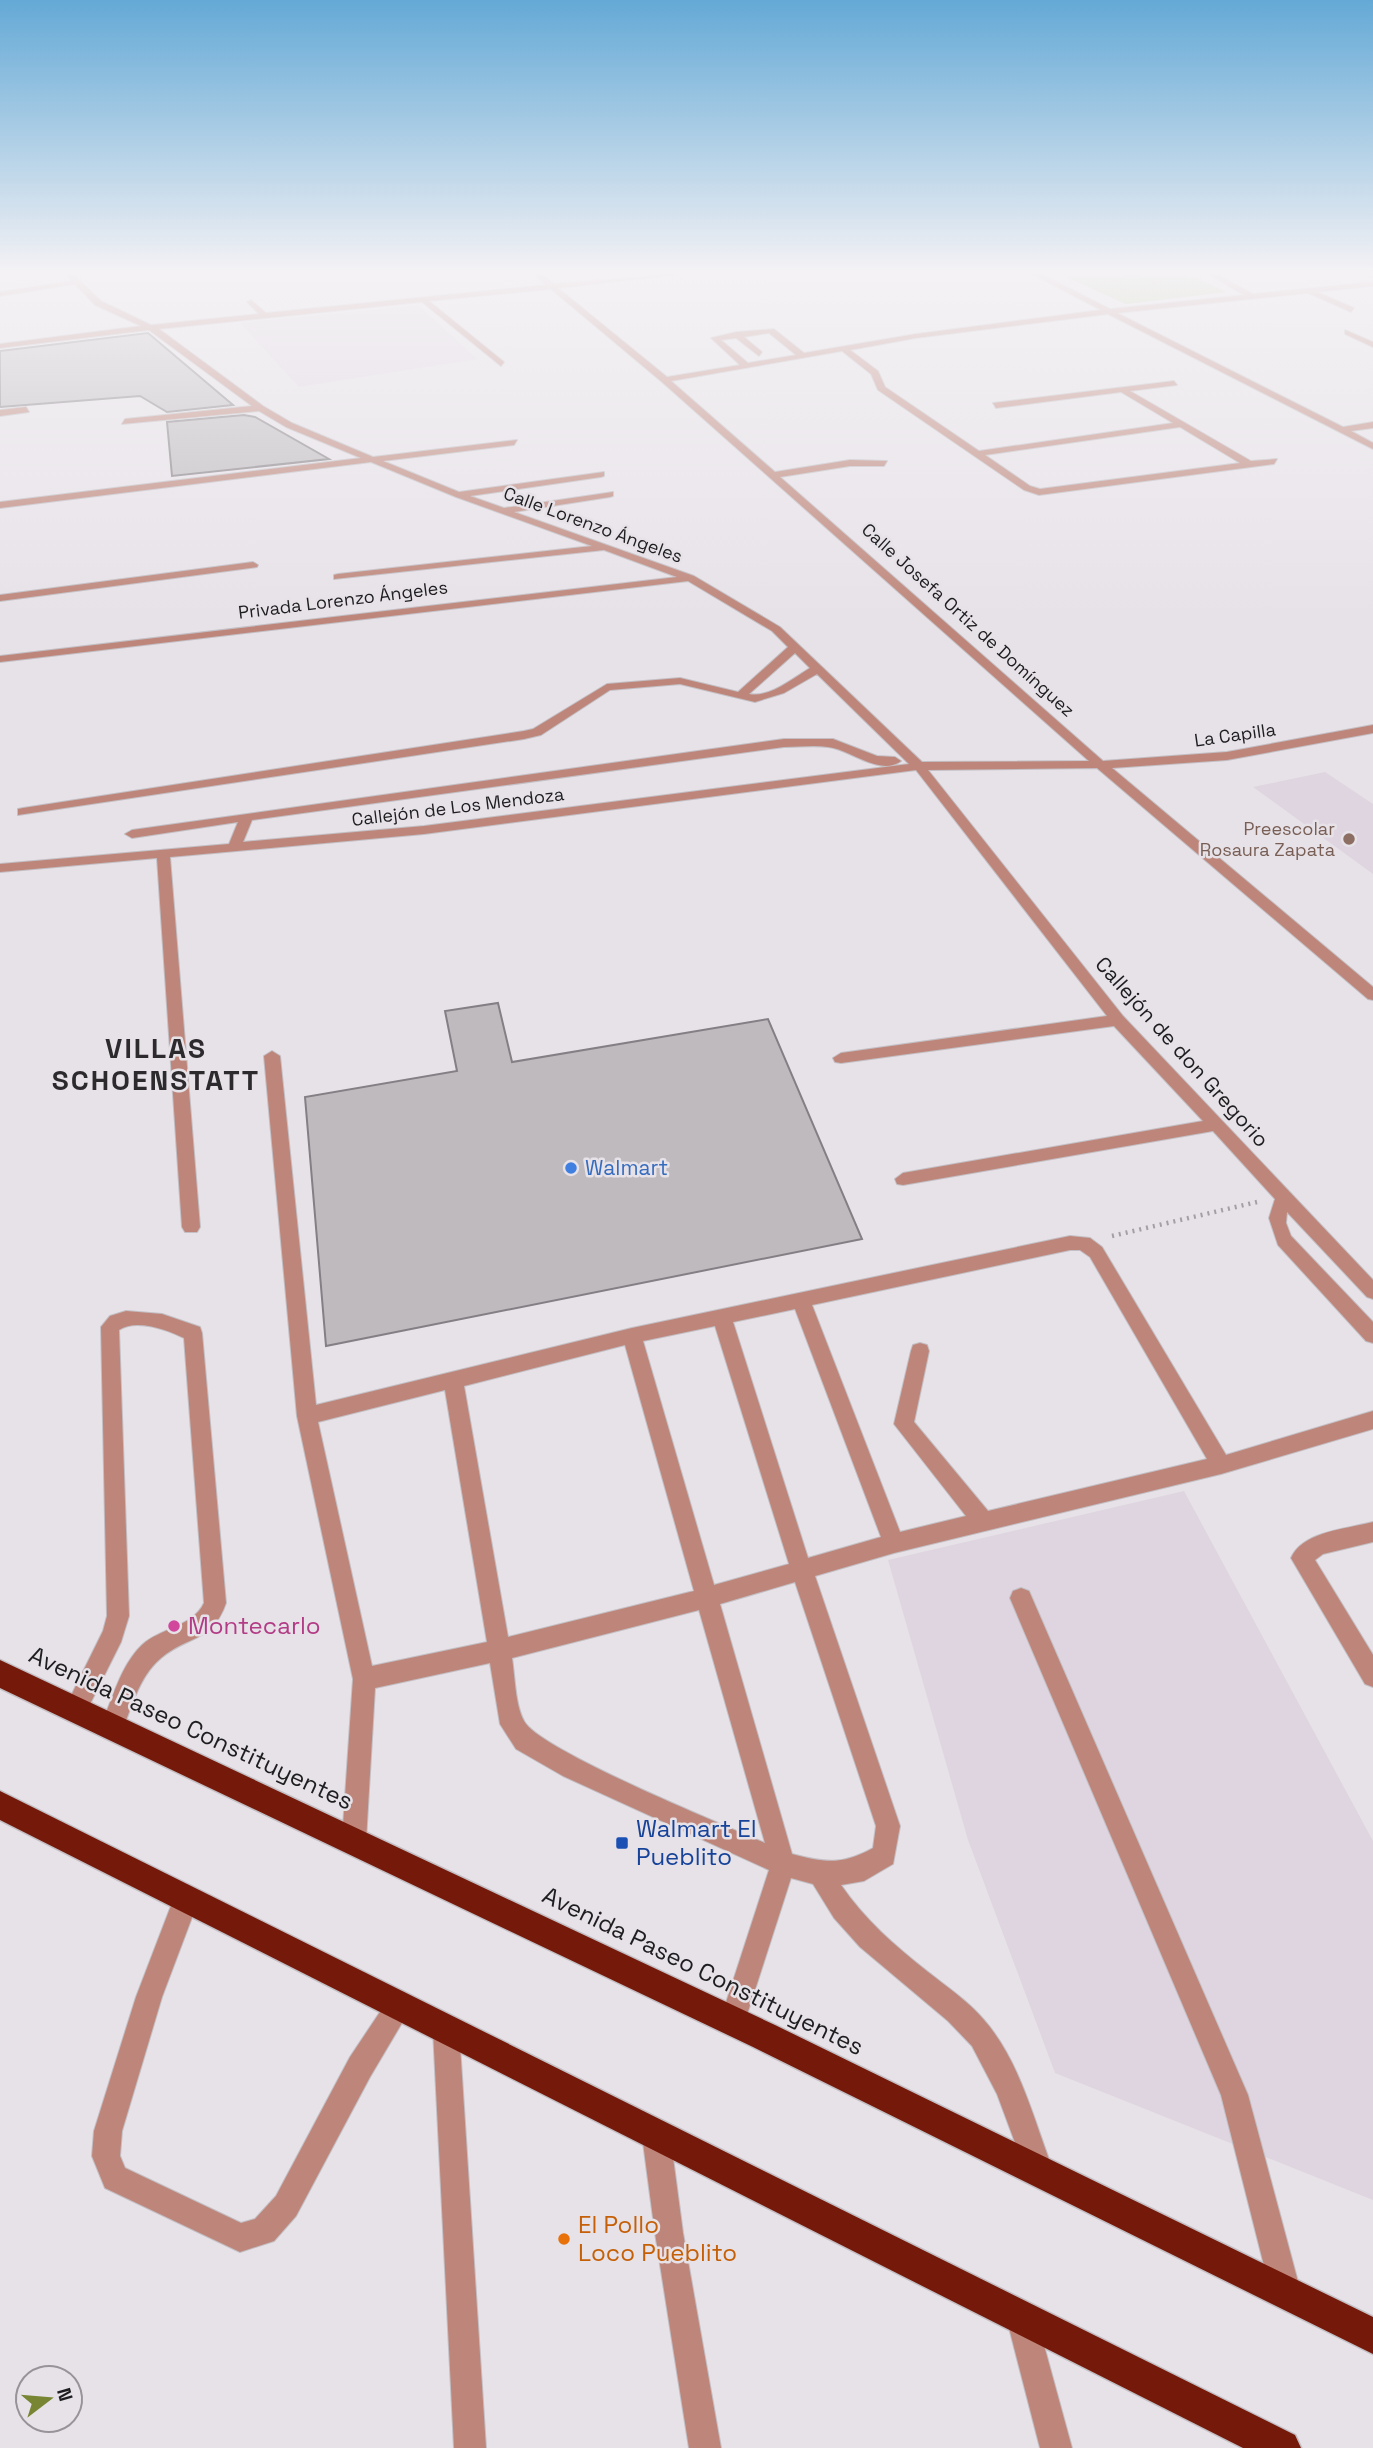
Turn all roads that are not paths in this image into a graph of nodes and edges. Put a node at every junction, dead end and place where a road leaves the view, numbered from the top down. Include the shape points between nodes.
1 (234, 388) edge
2 (674, 388) edge
3 (881, 388) edge
4 (1136, 388) edge
5 (1262, 388) edge
6 (1123, 390) junction
7 (996, 405) dead end
8 (260, 408) junction
9 (26, 410) dead end
10 (0, 413) edge
11 (125, 422) dead end
12 (1182, 424) junction
13 (1373, 425) edge
14 (1342, 430) junction
15 (514, 442) dead end
16 (1373, 446) edge
17 (978, 454) junction
18 (370, 461) junction
19 (1274, 461) dead end
20 (884, 463) dead end
21 (1250, 464) junction
22 (601, 474) dead end
23 (774, 475) junction
24 (611, 494) dead end
25 (459, 495) junction
26 (0, 505) edge
27 (503, 511) junction
28 (606, 548) junction
29 (253, 565) dead end
30 (338, 577) dead end
31 (690, 579) junction
32 (0, 598) edge
33 (795, 647) junction
34 (0, 659) edge
35 (817, 669) junction
36 (739, 697) junction
37 (1373, 729) edge
38 (915, 762) junction
39 (1100, 764) junction
40 (23, 812) dead end
41 (247, 817) junction
42 (132, 834) dead end
43 (233, 849) junction
44 (163, 855) junction
45 (0, 868) edge
46 (1373, 995) edge
47 (1118, 1020) junction
48 (272, 1056) dead end
49 (841, 1058) dead end
50 (1215, 1125) junction
51 (903, 1179) dead end
52 (1285, 1196) junction
53 (191, 1227) dead end
54 (1373, 1292) edge
55 (801, 1301) junction
56 (722, 1317) junction
57 (1373, 1335) edge
58 (632, 1336) junction
59 (920, 1351) dead end
60 (453, 1380) junction
61 (307, 1416) junction
62 (1373, 1420) edge
63 (1221, 1465) junction
64 (985, 1523) junction
65 (1373, 1532) edge
66 (894, 1543) junction
67 (802, 1571) junction
68 (706, 1598) junction
69 (1021, 1598) dead end
70 (501, 1650) junction
71 (0, 1674) edge
72 (1373, 1676) edge
73 (364, 1679) junction
74 (75, 1710) junction
75 (112, 1728) junction
76 (0, 1805) edge
77 (354, 1842) junction
78 (783, 1864) junction
79 (821, 1874) junction
80 (187, 1899) junction
81 (399, 2006) junction
82 (733, 2021) junction
83 (446, 2030) junction
84 (656, 2135) junction
85 (1040, 2174) junction
86 (1286, 2293) junction
87 (1022, 2320) junction
88 (1373, 2336) edge
89 (470, 2448) edge
90 (705, 2448) edge
91 (1055, 2448) edge
92 (1282, 2448) edge

1 - 8 street, Calle Lorenzo Ángeles
2 - 23 street, Calle Josefa Ortiz de Domínguez
3 - 17 street
4 - 6 street
5 - 14 street
6 - 7 street
6 - 12 street
8 - 11 street
8 - 18 street, Calle Lorenzo Ángeles
9 - 10 street
12 - 17 street
12 - 21 street
13 - 14 street
14 - 16 street
15 - 18 street
17 - 21 street via 1039,492
18 - 25 street, Calle Lorenzo Ángeles
18 - 26 street
19 - 21 street
20 - 23 street via 850,463
22 - 25 street
23 - 39 street, Calle Josefa Ortiz de Domínguez
24 - 27 street
25 - 27 street, Calle Lorenzo Ángeles
27 - 28 street, Calle Lorenzo Ángeles
28 - 30 street
28 - 31 street, Calle Lorenzo Ángeles
29 - 32 street
31 - 33 street, Calle Lorenzo Ángeles via 776,629
31 - 34 street, Privada Lorenzo Ángeles
33 - 35 street, Calle Lorenzo Ángeles
33 - 36 street
35 - 36 street via 765,697
35 - 38 street, Calle Lorenzo Ángeles
36 - 40 street via 680,681 607,687 537,732 524,735
37 - 39 street, La Capilla via 1227,756
38 - 39 street
38 - 41 street via 884,762 833,743 784,743
38 - 43 street, Callejón de Los Mendoza via 437,829
38 - 47 street, Callejón de don Gregorio
39 - 46 street, Calle Josefa Ortiz de Domínguez
41 - 42 street
41 - 43 street
43 - 44 street, Callejón de Los Mendoza
44 - 45 street, Callejón de Los Mendoza
44 - 53 street
47 - 49 street
47 - 50 street, Callejón de don Gregorio
48 - 61 street
50 - 51 street
50 - 52 street, Callejón de don Gregorio
52 - 54 street, Callejón de don Gregorio
52 - 57 street via 1276,1213 1284,1240
55 - 56 street
55 - 63 street via 1084,1242 1096,1252
55 - 66 street
56 - 58 street
56 - 67 street
58 - 60 street
58 - 68 street
59 - 64 street via 904,1424
60 - 61 street
60 - 70 street
61 - 73 street
62 - 63 street
63 - 64 street
64 - 66 street
65 - 72 street via 1317,1546 1301,1558
66 - 67 street
67 - 68 street
67 - 79 street via 888,1826 884,1855 855,1872
68 - 70 street
68 - 78 street
69 - 86 street via 1234,2095
70 - 73 street
70 - 78 street via 512,1724 524,1741 571,1768
71 - 74 highway, Avenida Paseo Constituyentes
73 - 77 street
74 - 75 highway, Avenida Paseo Constituyentes
74 - 75 street via 118,1616 110,1327 122,1317 174,1324 193,1333 215,1603 213,1616 202,1625 161,1644 142,1662
75 - 77 highway, Avenida Paseo Constituyentes
76 - 80 highway
77 - 82 highway, Avenida Paseo Constituyentes
78 - 79 street
78 - 82 street
79 - 85 street via 856,1928 981,2036 1008,2090
80 - 81 highway
80 - 81 street via 149,1997 108,2131 107,2156 115,2178 240,2238 264,2231 286,2206 360,2067
81 - 83 highway
82 - 85 highway, Avenida Paseo Constituyentes
83 - 84 highway
83 - 89 street
84 - 87 highway
84 - 90 street
85 - 86 highway, Avenida Paseo Constituyentes
86 - 88 highway, Avenida Paseo Constituyentes
87 - 91 street
87 - 92 highway

